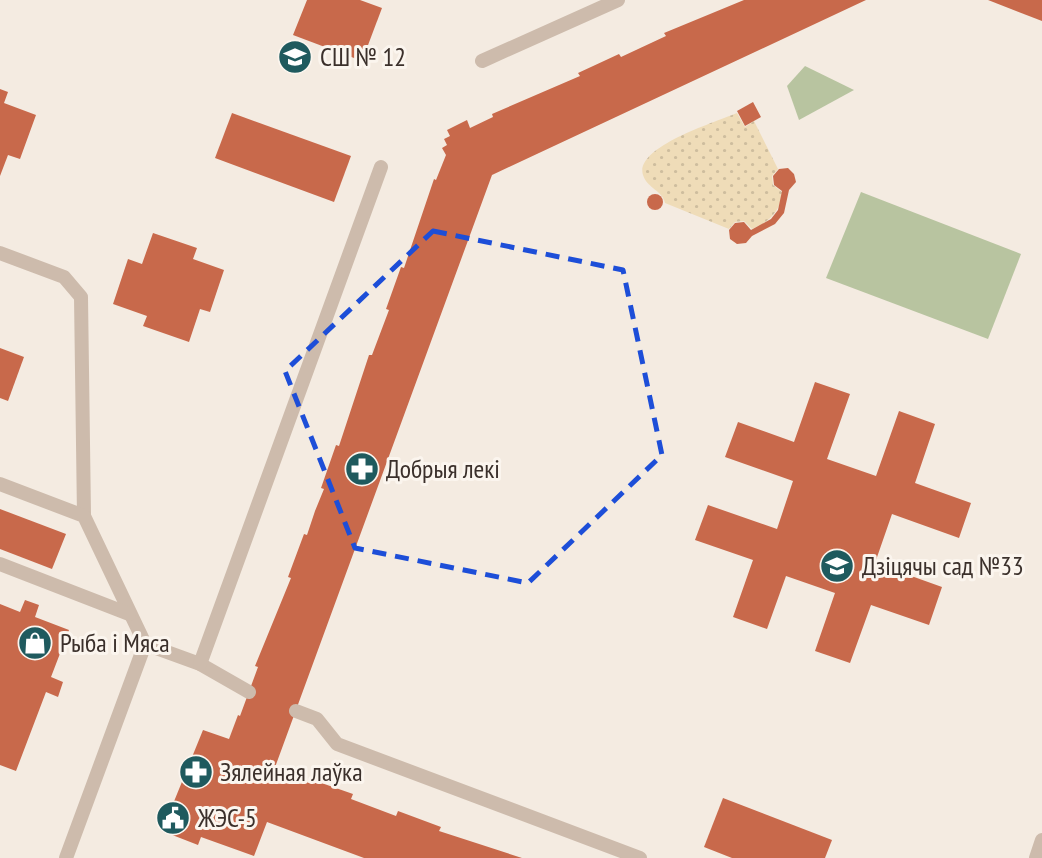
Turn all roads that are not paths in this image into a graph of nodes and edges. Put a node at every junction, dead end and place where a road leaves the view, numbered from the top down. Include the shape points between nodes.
1 (618, 0) edge
2 (482, 61) dead end
3 (381, 167) dead end
4 (0, 253) edge
5 (0, 484) edge
6 (84, 516) junction
7 (0, 564) edge
8 (129, 614) junction
9 (145, 644) junction
10 (200, 664) junction
11 (249, 692) dead end
12 (296, 711) dead end
13 (1042, 840) edge
14 (66, 858) edge
15 (640, 858) edge
16 (1036, 858) edge

1 - 2 lane
3 - 10 lane
4 - 6 lane via 64,277 81,297
5 - 6 lane
6 - 8 lane
7 - 8 lane
8 - 9 lane
9 - 10 lane
9 - 14 lane
10 - 11 lane
12 - 15 lane via 317,719 337,744
13 - 16 lane

